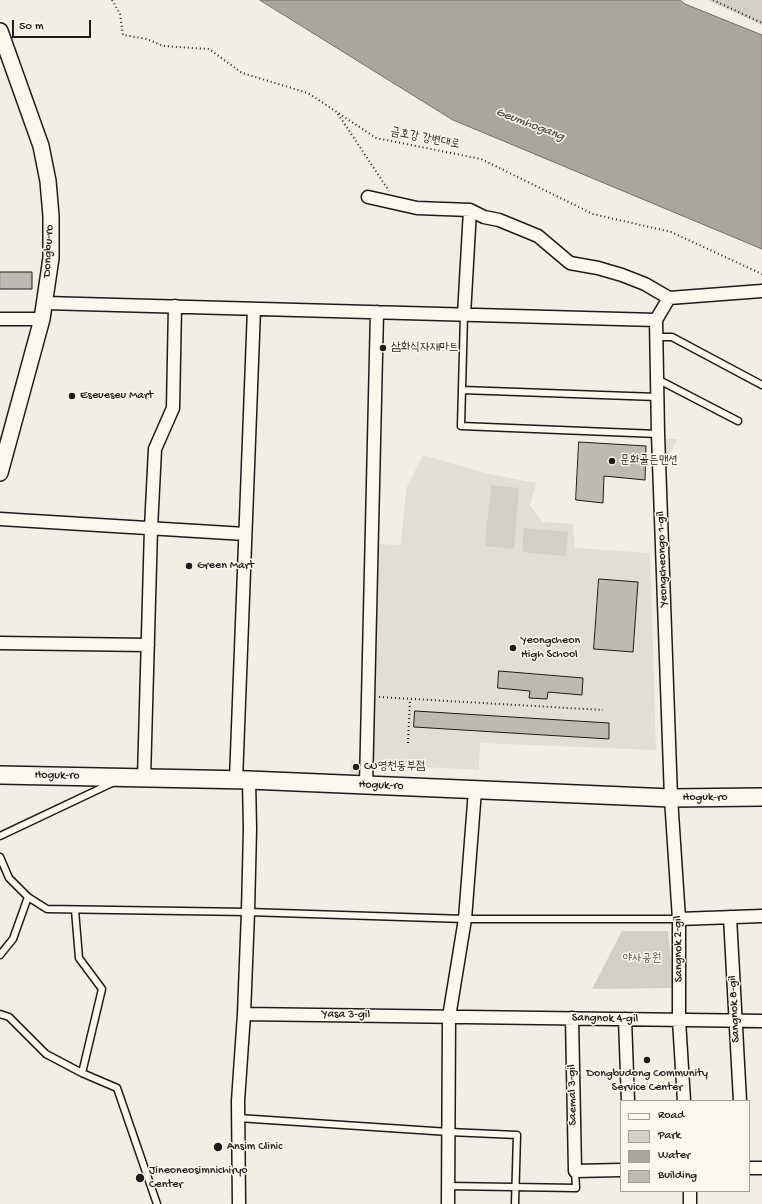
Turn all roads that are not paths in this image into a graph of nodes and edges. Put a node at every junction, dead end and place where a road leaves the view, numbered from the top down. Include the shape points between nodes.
1 (0, 31) edge
2 (368, 197) dead end
3 (470, 210) junction
4 (762, 291) edge
5 (669, 298) junction
6 (45, 303) junction
7 (175, 306) junction
8 (254, 309) junction
9 (377, 312) junction
10 (464, 314) junction
11 (0, 320) edge
12 (42, 320) junction
13 (656, 320) junction
14 (656, 337) junction
15 (657, 379) junction
16 (762, 384) edge
17 (462, 390) junction
18 (657, 397) junction
19 (738, 421) dead end
20 (658, 434) junction
21 (0, 473) edge
22 (0, 519) edge
23 (151, 528) junction
24 (245, 534) junction
25 (0, 642) edge
26 (148, 645) junction
27 (0, 775) edge
28 (123, 778) junction
29 (144, 778) junction
30 (242, 780) junction
31 (366, 785) junction
32 (475, 790) junction
33 (762, 797) edge
34 (671, 798) junction
35 (0, 836) edge
36 (0, 857) edge
37 (28, 897) junction
38 (75, 910) junction
39 (248, 912) junction
40 (762, 916) edge
41 (730, 917) junction
42 (465, 919) junction
43 (679, 919) junction
44 (0, 955) edge
45 (0, 1014) edge
46 (244, 1014) junction
47 (449, 1017) junction
48 (572, 1018) junction
49 (625, 1019) junction
50 (679, 1020) junction
51 (736, 1021) junction
52 (762, 1021) edge
53 (82, 1073) junction
54 (628, 1100) edge
55 (684, 1100) edge
56 (740, 1100) edge
57 (238, 1118) junction
58 (449, 1132) junction
59 (750, 1168) edge
60 (762, 1168) edge
61 (620, 1170) edge
62 (575, 1171) junction
63 (448, 1186) junction
64 (515, 1187) junction
65 (690, 1192) edge
66 (157, 1204) edge
67 (239, 1204) edge
68 (448, 1204) edge
69 (514, 1204) edge
70 (690, 1204) edge

1 - 6 street, Dongbu-ro via 41,146 48,181 51,258
2 - 3 street via 417,208
3 - 5 street via 538,236 570,263 622,275 645,284
3 - 10 street
4 - 5 street
5 - 13 street
6 - 7 street
6 - 12 street, Dongbu-ro
7 - 8 street
7 - 23 street via 173,408 155,449
8 - 9 street
8 - 24 street
9 - 10 street
9 - 31 street
10 - 13 street
10 - 17 lane
11 - 12 street
12 - 21 street, Dongbu-ro
13 - 14 street, Yeongcheongo 1-gil
14 - 15 street, Yeongcheongo 1-gil
14 - 16 lane via 672,336
15 - 18 street, Yeongcheongo 1-gil
15 - 19 lane
17 - 18 lane
17 - 20 lane via 461,426
18 - 20 street, Yeongcheongo 1-gil
20 - 34 street, Yeongcheongo 1-gil
22 - 23 street
23 - 24 street
23 - 26 street
24 - 30 street
25 - 26 street
26 - 29 street
27 - 28 main road, Hoguk-ro
28 - 29 main road, Hoguk-ro
28 - 35 lane
29 - 30 main road, Hoguk-ro
30 - 31 main road, Hoguk-ro
30 - 39 street via 250,829
31 - 32 main road, Hoguk-ro
32 - 34 main road, Hoguk-ro
32 - 42 street
33 - 34 main road, Hoguk-ro
34 - 43 street, Sangnok 2-gil
36 - 37 lane via 9,878
37 - 38 lane via 47,909
37 - 44 lane via 13,939
38 - 39 lane
38 - 53 lane via 79,958 102,989
39 - 42 lane
39 - 46 street
40 - 41 street
41 - 43 street
41 - 51 street, Sangnok 8-gil
42 - 43 lane
42 - 47 street
43 - 50 street, Sangnok 2-gil
45 - 53 lane via 9,1017 46,1054
46 - 47 street, Yasa 3-gil
46 - 57 street
47 - 48 street, Sangnok 4-gil
47 - 58 street
48 - 49 street, Sangnok 4-gil
48 - 62 street, Saemal 3-gil
49 - 50 street, Sangnok 4-gil
49 - 54 street
50 - 51 street, Sangnok 4-gil
50 - 55 street, Sangnok 2-gil
51 - 52 street, Sangnok 4-gil
51 - 56 street, Sangnok 8-gil
53 - 66 lane via 117,1088
57 - 58 lane
57 - 67 street
58 - 63 street
58 - 64 lane via 517,1135
59 - 60 street
61 - 62 street
62 - 64 lane via 576,1188
63 - 64 lane
63 - 68 street
64 - 69 lane
65 - 70 street

